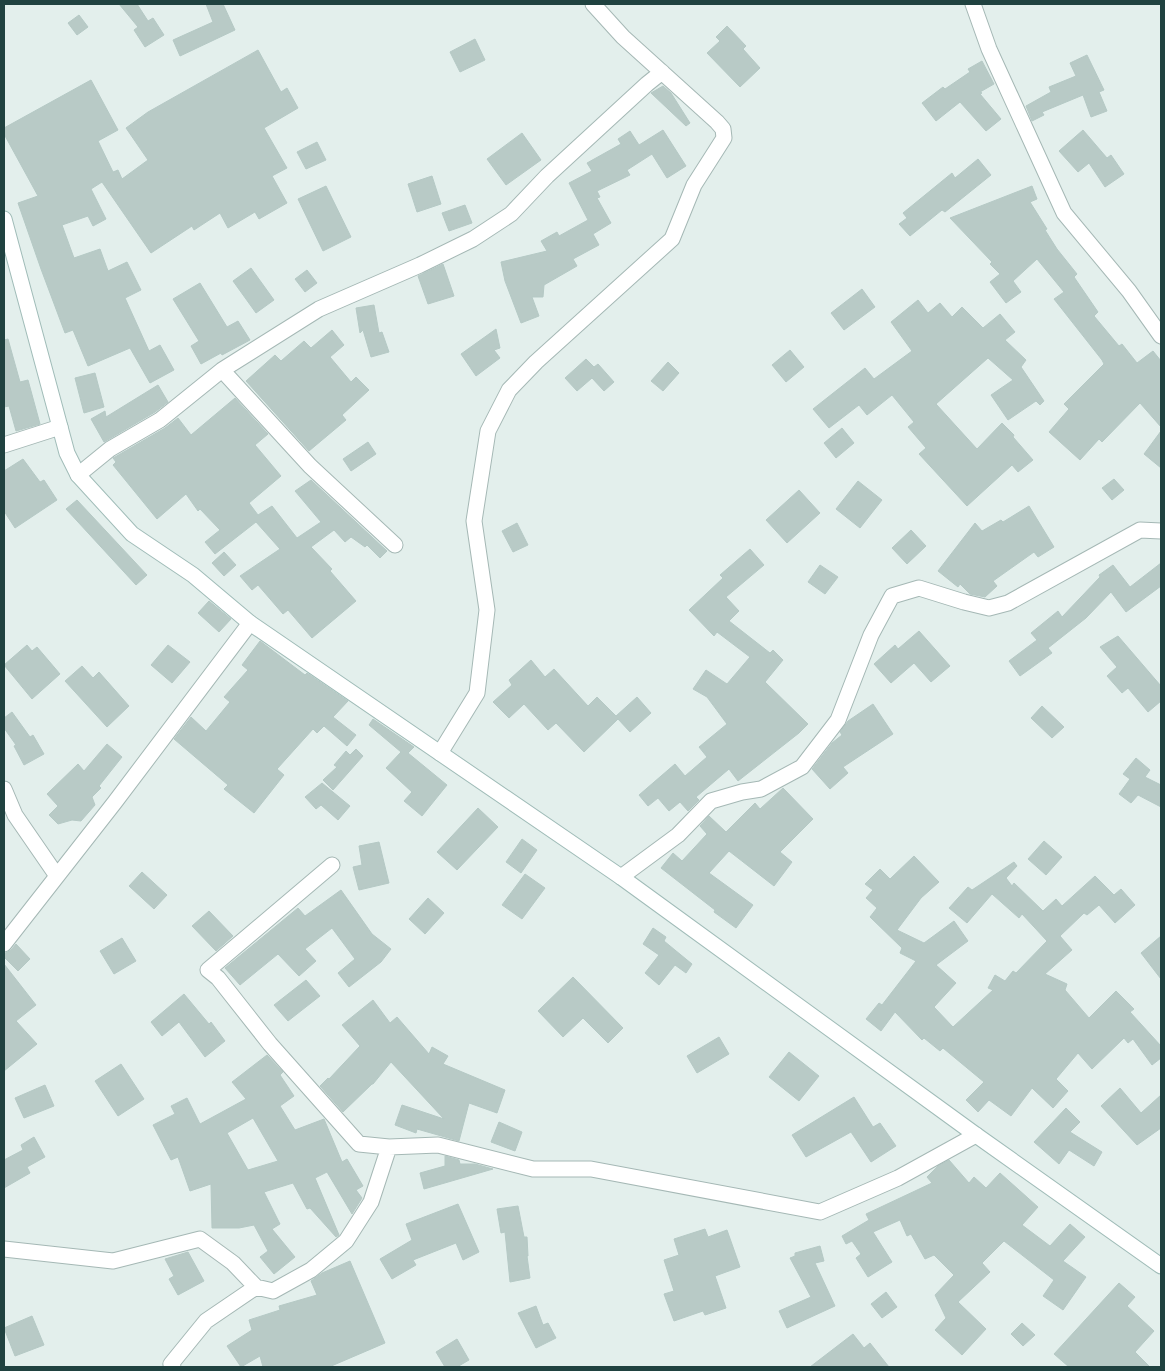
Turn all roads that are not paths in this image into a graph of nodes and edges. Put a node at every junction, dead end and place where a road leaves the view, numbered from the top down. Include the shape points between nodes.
1 (593, 4) edge
2 (973, 4) edge
3 (662, 72) junction
4 (4, 219) edge
5 (1161, 336) edge
6 (222, 370) junction
7 (60, 427) junction
8 (4, 445) edge
9 (78, 476) junction
10 (1161, 531) edge
11 (395, 545) dead end
12 (250, 623) junction
13 (440, 753) junction
14 (4, 789) edge
15 (332, 865) dead end
16 (57, 876) junction
17 (620, 877) junction
18 (4, 944) edge
19 (976, 1135) junction
20 (389, 1147) junction
21 (4, 1249) edge
22 (1161, 1266) edge
23 (256, 1287) junction
24 (173, 1367) edge

1 - 3 street
2 - 5 street via 989,49 1064,213 1129,291
3 - 6 street via 511,214 464,244 319,309
3 - 13 street via 717,122 723,129 724,138 694,185 672,239 509,390 488,431 474,520 487,610 477,692
4 - 7 street
6 - 9 street via 160,420 110,449
6 - 11 street via 310,466
7 - 8 street
7 - 9 street
9 - 12 street via 132,534 194,575
10 - 17 street via 1140,530 1008,603 989,608 919,588 892,596 871,635 838,720 802,767 761,789 711,801 678,835
12 - 13 street
12 - 16 street
13 - 17 street
14 - 16 street via 15,815
15 - 20 street via 208,970 359,1144
16 - 18 street
17 - 19 street
19 - 20 street via 898,1178 820,1212 591,1169 533,1169 438,1145
19 - 22 street
20 - 23 street via 371,1202 346,1241 311,1270 273,1291
21 - 23 street via 113,1261 200,1239 233,1263
23 - 24 street via 206,1320 172,1364

